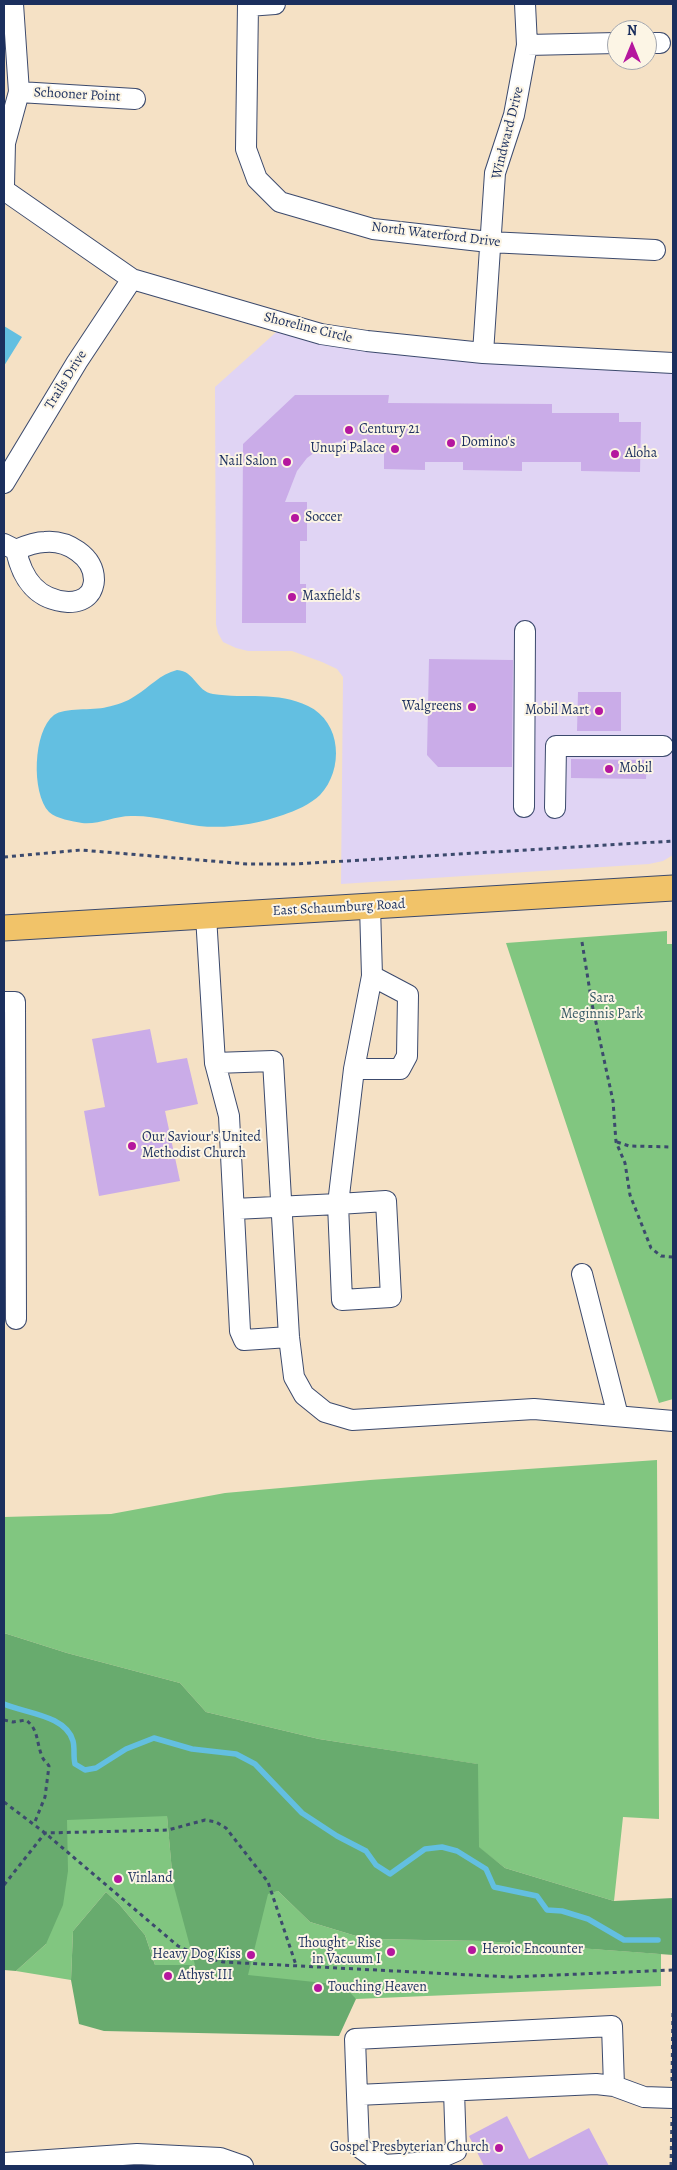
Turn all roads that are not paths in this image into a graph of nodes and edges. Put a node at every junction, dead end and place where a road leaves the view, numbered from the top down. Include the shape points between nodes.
1 (13, 4) edge
2 (275, 4) edge
3 (525, 4) edge
4 (248, 5) edge
5 (607, 43) edge
6 (528, 45) junction
7 (19, 92) junction
8 (135, 99) dead end
9 (4, 186) edge
10 (4, 190) edge
11 (489, 242) junction
12 (655, 250) dead end
13 (132, 279) junction
14 (483, 353) junction
15 (673, 363) edge
16 (4, 482) edge
17 (525, 631) dead end
18 (663, 746) dead end
19 (524, 807) dead end
20 (555, 808) dead end
21 (673, 888) edge
22 (370, 906) junction
23 (206, 916) junction
24 (4, 928) edge
25 (372, 976) junction
26 (4, 1002) edge
27 (215, 1063) junction
28 (354, 1069) junction
29 (10, 1191) edge
30 (338, 1204) junction
31 (281, 1206) junction
32 (234, 1209) junction
33 (582, 1274) dead end
34 (16, 1319) dead end
35 (289, 1337) junction
36 (618, 1416) junction
37 (673, 1421) edge
38 (614, 2086) junction
39 (454, 2091) junction
40 (357, 2095) junction
41 (673, 2098) edge
42 (4, 2163) edge
43 (243, 2166) edge

1 - 7 street
2 - 4 street
3 - 6 street, Windward Drive
4 - 11 street, North Waterford Drive via 246,149 257,179 280,202 373,229
5 - 6 street
6 - 11 street, Windward Drive via 514,115 495,173
7 - 8 street, Schooner Point
7 - 9 street via 5,143
10 - 13 street, Shoreline Circle
11 - 12 street, North Waterford Drive
11 - 14 street, Windward Drive
13 - 14 street, Shoreline Circle via 321,334
13 - 16 street, Trails Drive
14 - 15 street, Shoreline Circle
17 - 19 street
18 - 20 street via 556,746
21 - 22 main road, East Schaumburg Road
22 - 23 main road, East Schaumburg Road
22 - 25 street
23 - 24 main road, East Schaumburg Road
23 - 27 street
25 - 28 street
25 - 28 street via 408,995 407,1056 400,1069
26 - 29 street via 15,1002
27 - 31 street via 273,1061
27 - 32 street via 229,1116
28 - 30 street
29 - 34 street
30 - 30 street via 342,1300 391,1297 386,1201
30 - 31 street
31 - 32 street
31 - 35 street
32 - 35 street via 240,1331 244,1340
33 - 36 street
35 - 36 street via 294,1377 304,1395 324,1412 352,1420 534,1409
36 - 37 street
38 - 39 street via 596,2084
38 - 40 street via 612,2026 355,2039
38 - 41 street via 644,2097
39 - 40 street
39 - 40 street via 456,2151 431,2162 384,2165 359,2147
42 - 43 street via 137,2154 220,2158

